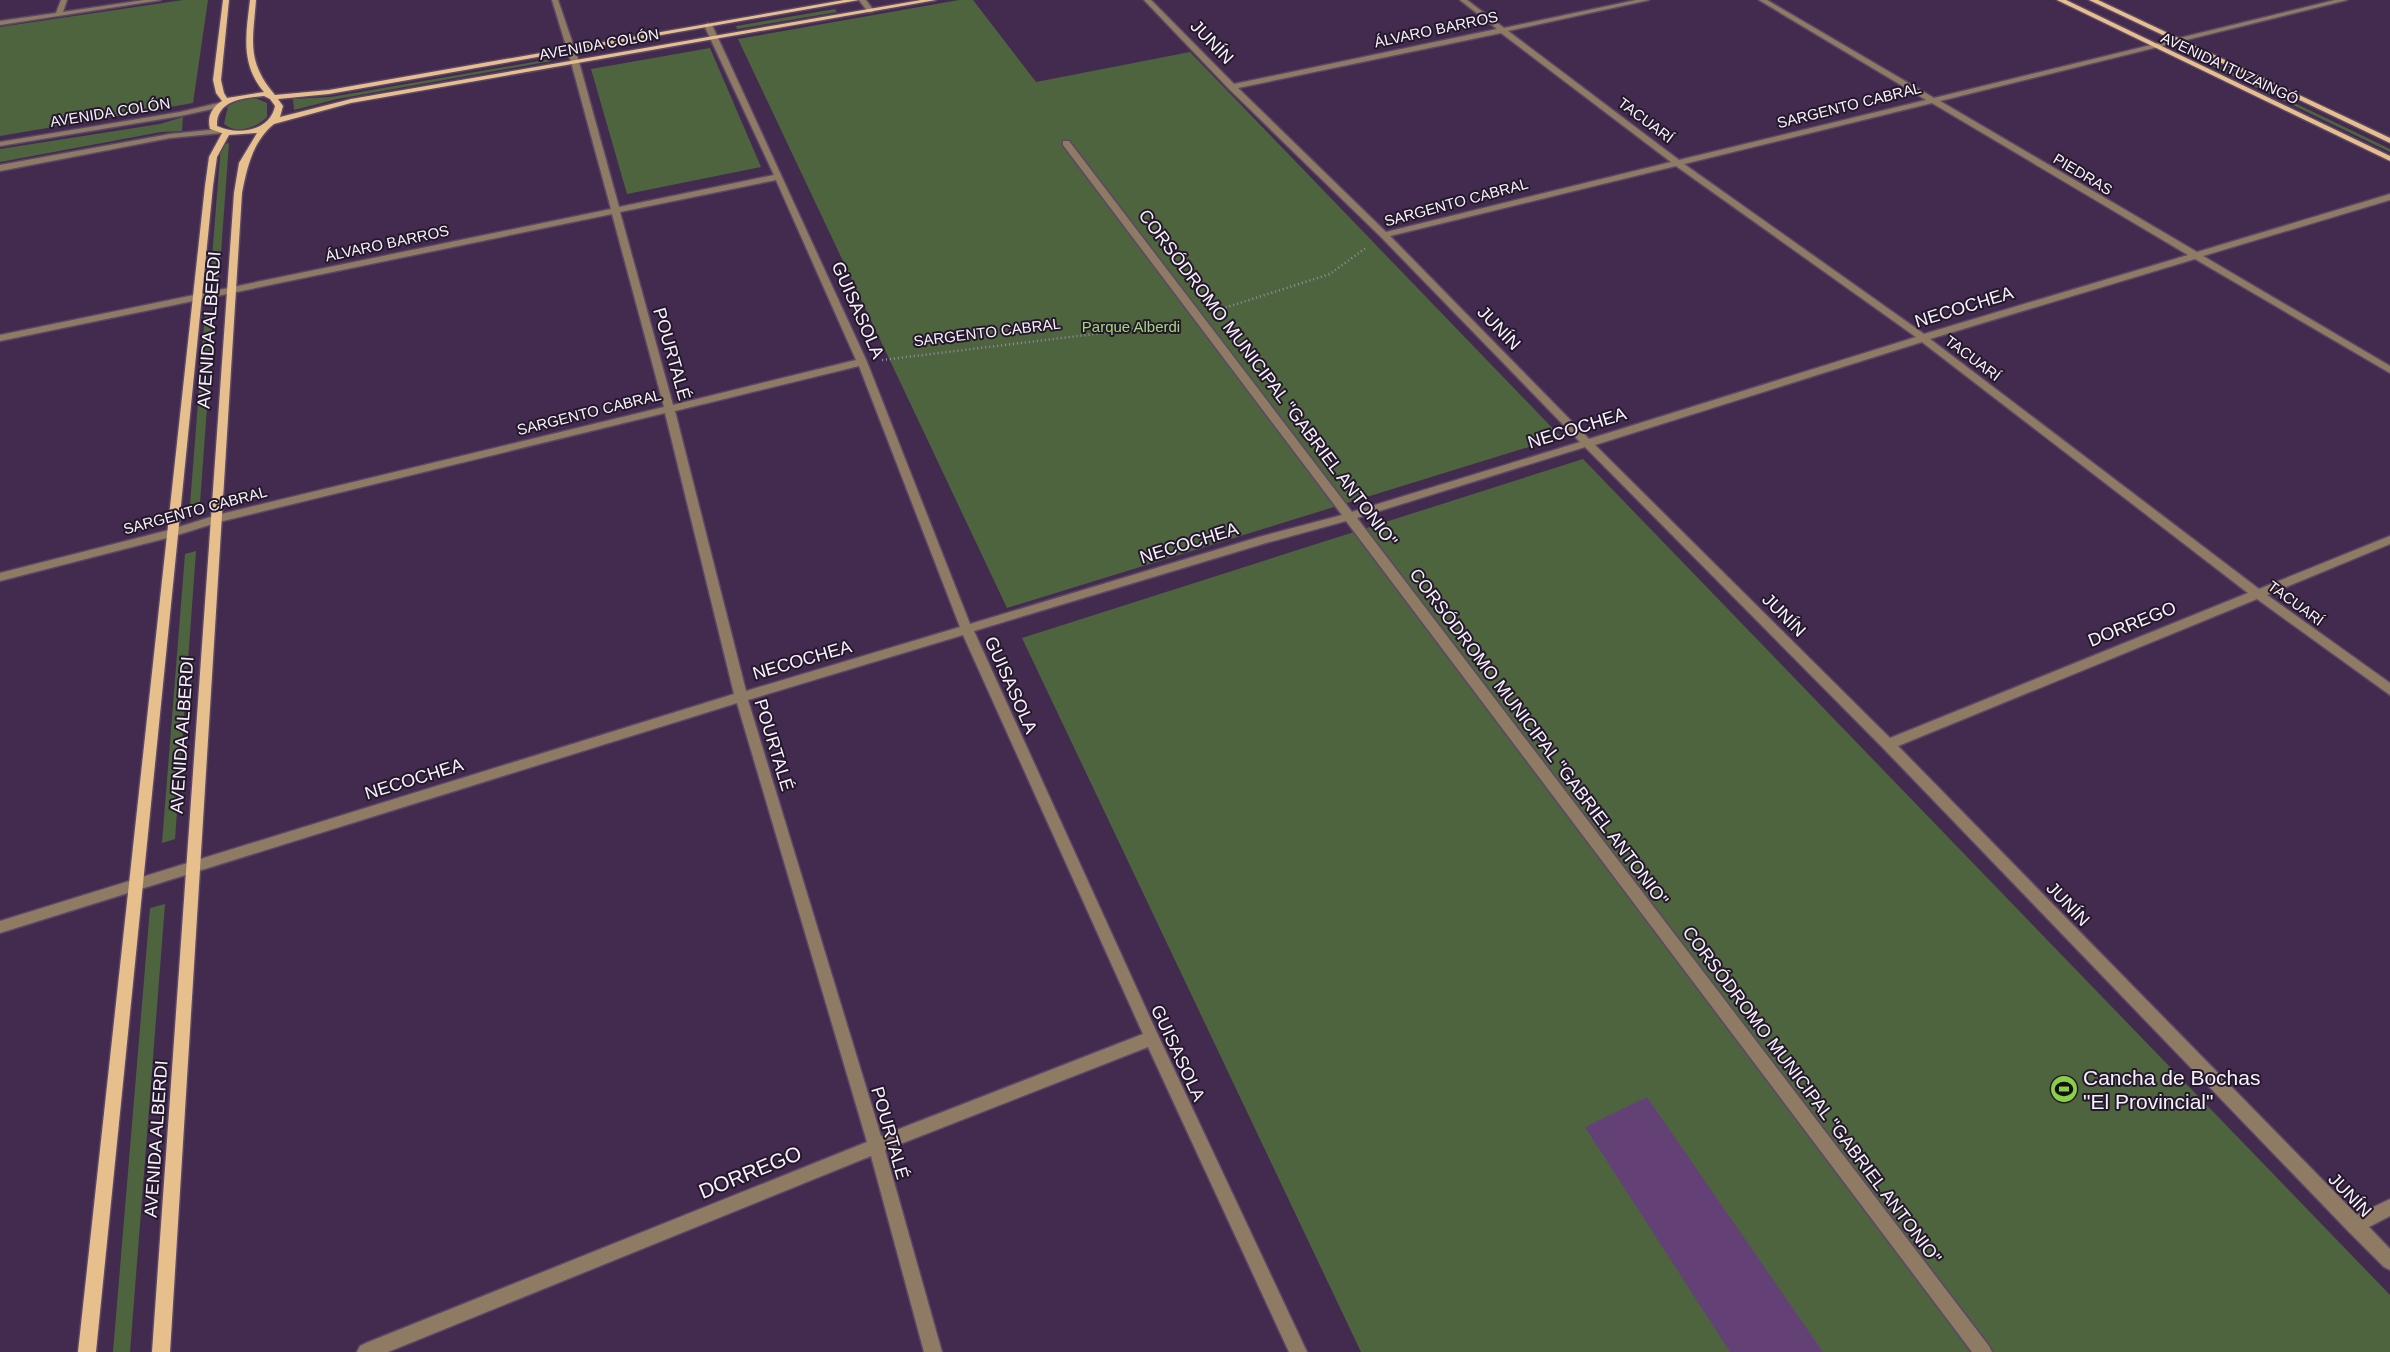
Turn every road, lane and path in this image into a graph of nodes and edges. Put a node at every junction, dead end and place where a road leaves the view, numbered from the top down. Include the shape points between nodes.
1 (64, 0) edge
2 (158, 0) edge
3 (226, 0) edge
4 (253, 0) edge
5 (555, 0) edge
6 (856, 0) edge
7 (862, 0) edge
8 (933, 0) edge
9 (1147, 0) edge
10 (1463, 0) edge
11 (1646, 0) edge
12 (1762, 0) edge
13 (2060, 0) edge
14 (2092, 0) edge
15 (2344, 0) edge
16 (870, 11) junction
17 (59, 14) junction
18 (0, 23) edge
19 (708, 25) junction
20 (1504, 30) junction
21 (714, 38) junction
22 (2176, 40) junction
23 (2151, 46) junction
24 (569, 48) junction
25 (575, 62) junction
26 (1232, 87) junction
27 (273, 96) junction
28 (1932, 100) junction
29 (225, 103) junction
30 (268, 124) junction
31 (223, 132) junction
32 (2390, 141) edge
33 (0, 144) edge
34 (1066, 144) dead end
35 (2390, 159) edge
36 (1676, 162) junction
37 (0, 168) edge
38 (779, 177) junction
39 (2390, 197) edge
40 (614, 211) junction
41 (1384, 235) junction
42 (2197, 257) junction
43 (231, 291) junction
44 (197, 298) junction
45 (1198, 317) junction
46 (0, 338) edge
47 (1923, 338) junction
48 (862, 362) junction
49 (2390, 370) edge
50 (669, 408) junction
51 (1588, 444) junction
52 (1349, 517) junction
53 (217, 519) junction
54 (171, 534) junction
55 (2390, 540) edge
56 (0, 577) edge
57 (2258, 594) junction
58 (967, 630) junction
59 (2390, 690) edge
60 (741, 697) junction
61 (1888, 744) junction
62 (194, 866) junction
63 (137, 884) junction
64 (0, 927) edge
65 (1152, 1038) junction
66 (876, 1146) junction
67 (2390, 1207) edge
68 (2355, 1226) junction
69 (2390, 1261) edge
70 (86, 1352) edge
71 (161, 1352) edge
72 (366, 1352) edge
73 (933, 1352) edge
74 (1298, 1352) edge
75 (1983, 1352) edge

1 - 17 street
2 - 17 street
3 - 29 main road via 217,80
4 - 27 main road via 248,55 263,87
5 - 24 street, POURTALÉ
6 - 19 main road, AVENIDA COLÓN
7 - 16 street
8 - 16 main road, AVENIDA COLÓN
9 - 26 street, JUNÍN
10 - 20 street, TACUARÍ
11 - 20 street, ÁLVARO BARROS
12 - 28 street, PIEDRAS
13 - 23 main road, AVENIDA ITUZAINGÓ
14 - 22 main road, AVENIDA ITUZAINGÓ
15 - 22 street, SARGENTO CABRAL
16 - 21 main road, AVENIDA COLÓN
17 - 18 street
19 - 21 street, GUISASOLA
19 - 24 main road, AVENIDA COLÓN
20 - 26 street, ÁLVARO BARROS
20 - 36 street, TACUARÍ
21 - 25 main road, AVENIDA COLÓN
21 - 38 street, GUISASOLA
22 - 23 street, SARGENTO CABRAL
22 - 32 main road, AVENIDA ITUZAINGÓ
23 - 28 street, SARGENTO CABRAL
23 - 35 main road, AVENIDA ITUZAINGÓ
24 - 25 street, POURTALÉ
24 - 27 main road, AVENIDA COLÓN via 329,92
25 - 30 main road, AVENIDA COLÓN via 351,101
25 - 40 street, POURTALÉ
26 - 41 street, JUNÍN
27 - 29 main road, AVENIDA COLÓN via 244,96
27 - 30 main road via 279,106 276,117
28 - 36 street, SARGENTO CABRAL
28 - 42 street, PIEDRAS
29 - 31 main road via 216,109 212,121 213,127
29 - 33 street, AVENIDA COLÓN via 180,114
30 - 31 main road, AVENIDA COLÓN via 242,133
30 - 43 main road, AVENIDA ALBERDI via 242,163
31 - 37 street, AVENIDA COLÓN via 170,136
31 - 44 main road, AVENIDA ALBERDI via 213,157
34 - 45 street, CORSÓDROMO MUNICIPAL "GABRIEL ANTONIO"
36 - 41 street, SARGENTO CABRAL
36 - 47 street, TACUARÍ
38 - 40 street, ÁLVARO BARROS
38 - 48 street, GUISASOLA
39 - 42 street, NECOCHEA
40 - 43 street, ÁLVARO BARROS
40 - 50 street, POURTALÉ
41 - 45 path, SARGENTO CABRAL via 1330,274
41 - 51 street, JUNÍN
42 - 47 street, NECOCHEA
42 - 49 street, PIEDRAS
43 - 44 street, ÁLVARO BARROS
43 - 53 main road, AVENIDA ALBERDI
44 - 46 street, ÁLVARO BARROS
44 - 54 main road, AVENIDA ALBERDI
45 - 48 path, SARGENTO CABRAL via 1177,324
45 - 52 street, CORSÓDROMO MUNICIPAL "GABRIEL ANTONIO"
47 - 51 street, NECOCHEA
47 - 57 street, TACUARÍ
48 - 50 street, SARGENTO CABRAL
48 - 58 street, GUISASOLA
50 - 53 street, SARGENTO CABRAL
50 - 60 street, POURTALÉ
51 - 52 street, NECOCHEA
51 - 61 street, JUNÍN
52 - 58 street, NECOCHEA
52 - 75 street, CORSÓDROMO MUNICIPAL "GABRIEL ANTONIO"
53 - 54 street, SARGENTO CABRAL
53 - 62 main road, AVENIDA ALBERDI
54 - 56 street, SARGENTO CABRAL
54 - 63 main road, AVENIDA ALBERDI
55 - 57 street, DORREGO
57 - 59 street, TACUARÍ
57 - 61 street, DORREGO
58 - 60 street, NECOCHEA
58 - 65 street, GUISASOLA
60 - 62 street, NECOCHEA
60 - 66 street, POURTALÉ
61 - 68 street, JUNÍN
62 - 63 street, NECOCHEA
62 - 71 main road, AVENIDA ALBERDI
63 - 64 street, NECOCHEA
63 - 70 main road, AVENIDA ALBERDI
65 - 66 street, DORREGO
65 - 74 street, GUISASOLA
66 - 72 street, DORREGO
66 - 73 street, POURTALÉ
67 - 68 street
68 - 69 street, JUNÍN

